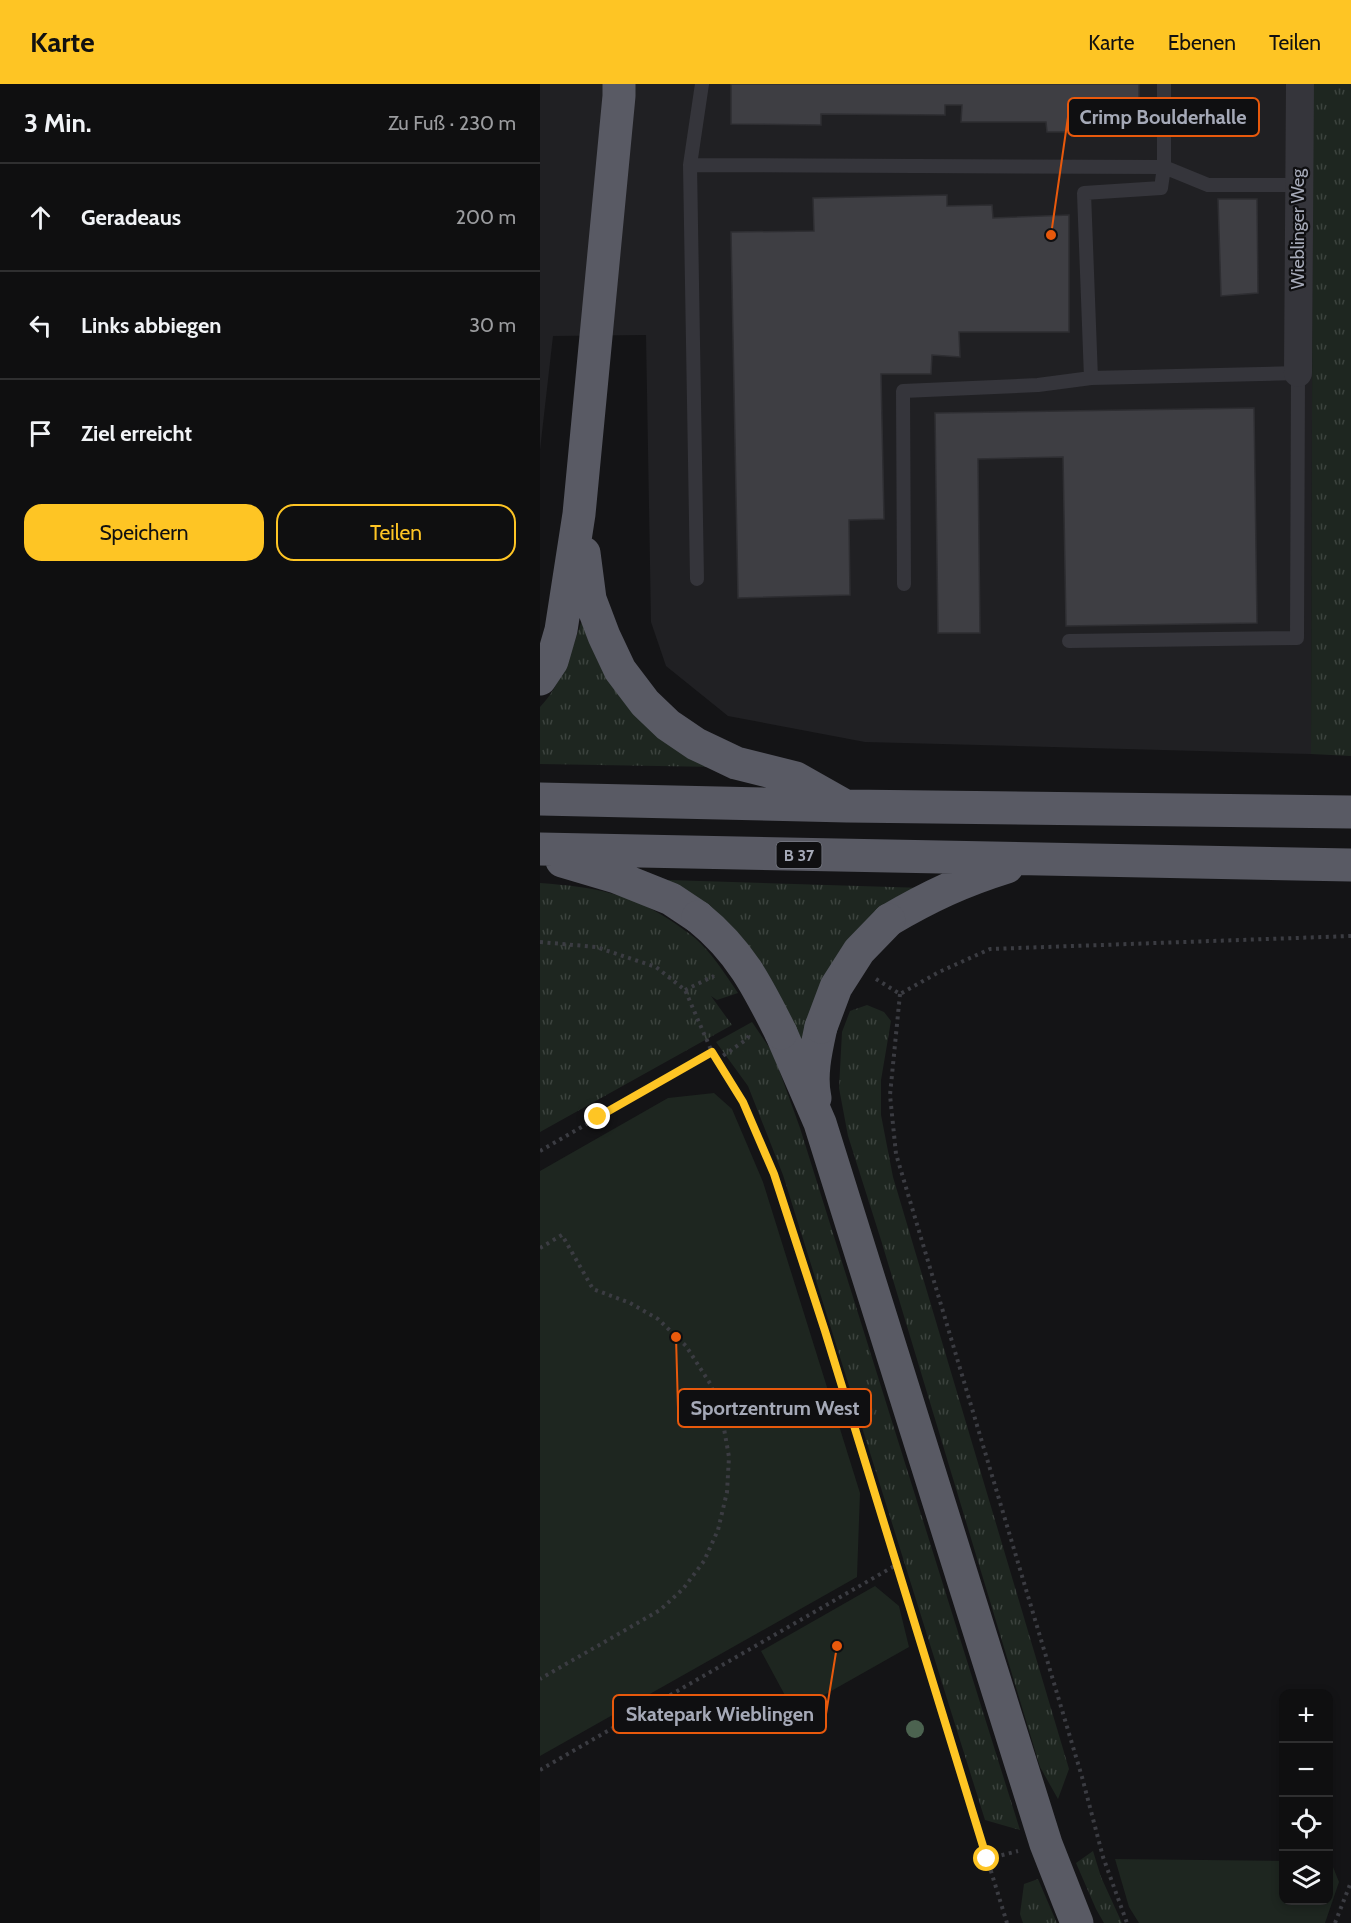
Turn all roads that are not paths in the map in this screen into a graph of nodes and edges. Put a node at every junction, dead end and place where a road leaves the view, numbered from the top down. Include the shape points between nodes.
1 (702, 84) edge
2 (1164, 84) edge
3 (1300, 84) edge
4 (621, 88) edge
5 (690, 165) junction
6 (1164, 167) junction
7 (1298, 185) junction
8 (1298, 373) junction
9 (1091, 378) junction
10 (579, 514) junction
11 (697, 579) dead end
12 (904, 584) dead end
13 (1069, 641) dead end
14 (540, 679) edge
15 (540, 799) edge
16 (847, 806) junction
17 (1351, 812) edge
18 (540, 849) edge
19 (540, 854) edge
20 (1059, 860) junction
21 (1351, 865) edge
22 (820, 1123) junction
23 (1077, 1923) edge

1 - 5 lane
2 - 6 lane
3 - 7 street, Wieblinger Weg
4 - 10 highway
5 - 6 lane
5 - 11 lane
6 - 7 lane via 1208,185
6 - 9 lane via 1161,188 1084,194
7 - 8 street, Wieblinger Weg
8 - 9 lane
8 - 13 lane via 1297,638
9 - 12 lane via 1038,385 903,392
10 - 14 highway via 561,630 552,661
10 - 16 highway via 590,599 620,670 645,703 696,744 736,763 796,778
15 - 16 highway
16 - 17 highway
18 - 20 highway, B 37
19 - 22 highway, bridge via 671,898 719,934 743,963 762,996 766,1030
20 - 21 highway, B 37
20 - 22 highway, bridge via 1014,865 970,878 889,920 859,951 836,987 821,1027 813,1089
22 - 23 highway via 1046,1844

